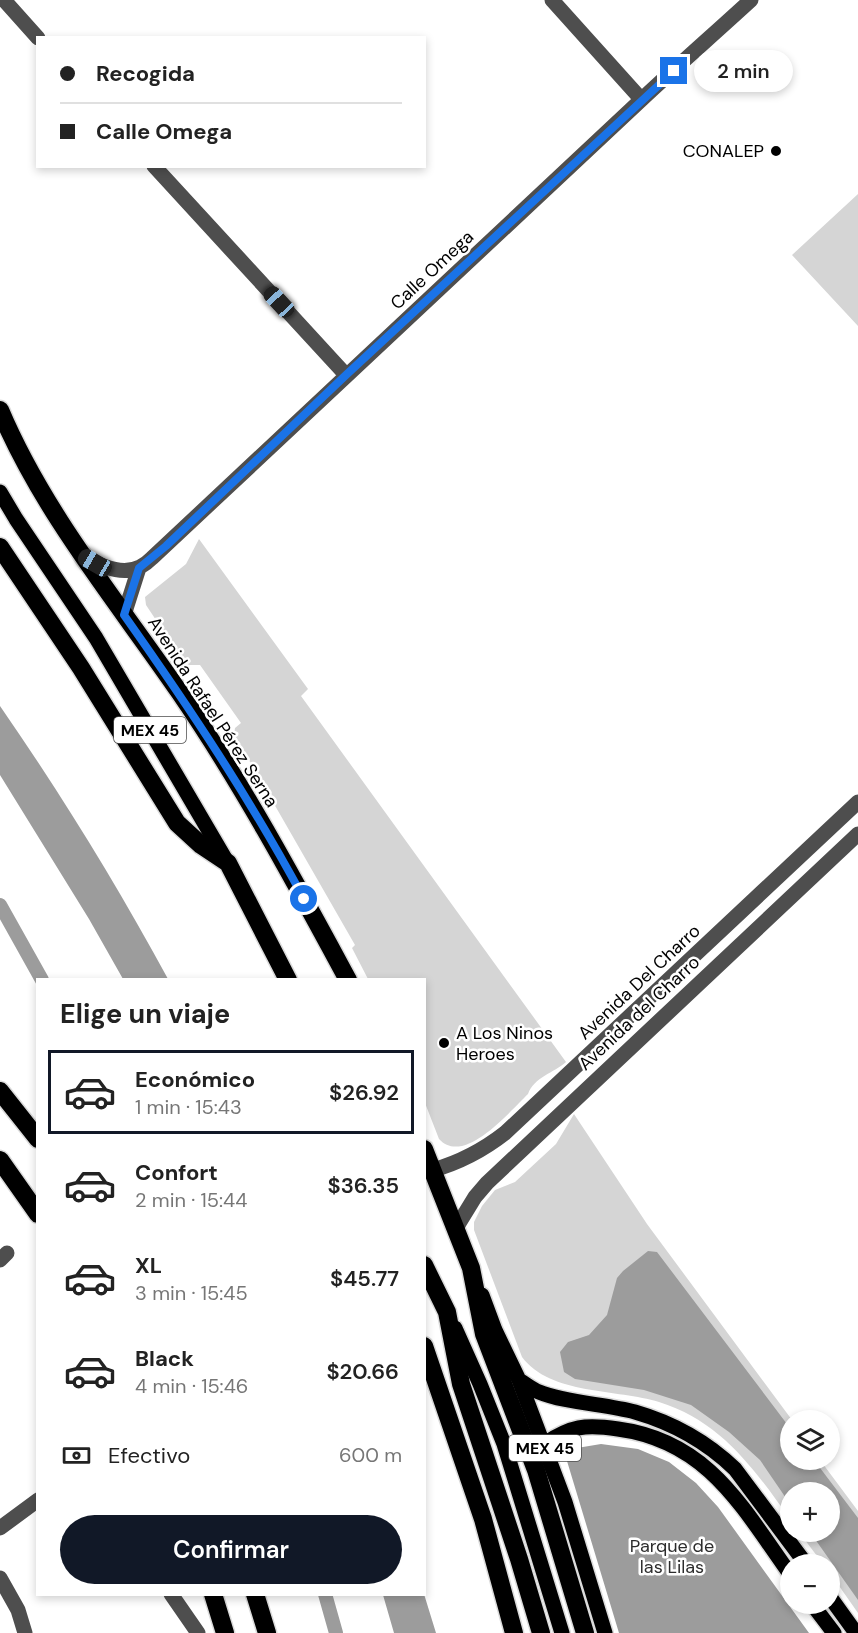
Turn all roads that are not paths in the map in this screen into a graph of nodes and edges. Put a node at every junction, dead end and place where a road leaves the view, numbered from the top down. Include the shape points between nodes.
1 (4, 0) edge
2 (552, 0) edge
3 (751, 0) edge
4 (36, 37) edge
5 (641, 99) junction
6 (156, 168) edge
7 (346, 375) junction
8 (0, 410) edge
9 (0, 492) edge
10 (0, 547) edge
11 (83, 556) junction
12 (139, 568) junction
13 (124, 615) junction
14 (858, 802) edge
15 (858, 834) edge
16 (228, 863) junction
17 (287, 978) edge
18 (347, 978) edge
19 (0, 1091) edge
20 (36, 1136) edge
21 (426, 1154) edge
22 (0, 1161) edge
23 (433, 1170) junction
24 (36, 1211) edge
25 (456, 1228) junction
26 (426, 1268) edge
27 (471, 1268) junction
28 (447, 1312) junction
29 (426, 1352) edge
30 (519, 1380) junction
31 (544, 1444) junction
32 (36, 1501) edge
33 (0, 1528) edge
34 (799, 1554) edge
35 (780, 1560) edge
36 (0, 1578) edge
37 (172, 1596) edge
38 (214, 1596) edge
39 (256, 1596) edge
40 (840, 1611) edge
41 (820, 1614) edge
42 (25, 1633) edge
43 (198, 1633) edge
44 (225, 1633) edge
45 (267, 1633) edge
46 (514, 1633) edge
47 (541, 1633) edge
48 (562, 1633) edge
49 (585, 1633) edge
50 (605, 1633) edge
51 (834, 1633) edge
52 (856, 1633) edge

1 - 4 street
2 - 5 street
3 - 5 street, Calle Omega
5 - 7 street, Calle Omega
6 - 7 street
7 - 12 street, Calle Omega
8 - 11 highway, Avenida Rafael Pérez Serna / MEX 45 via 29,471
9 - 16 main road, MEX 45 via 71,599
10 - 16 highway via 177,823
11 - 12 street via 112,568
11 - 13 highway, Avenida Rafael Pérez Serna / MEX 45
12 - 13 street
13 - 18 highway, Avenida Rafael Pérez Serna / MEX 45 via 181,694 246,797
14 - 23 street, Avenida Del Charro via 505,1133 477,1154
15 - 25 street, Avenida del Charro via 487,1183
16 - 17 highway, MEX 45
19 - 20 highway
21 - 23 highway, MEX 45
22 - 24 highway
23 - 25 highway, MEX 45
25 - 27 highway, MEX 45
26 - 28 highway, MEX 45
27 - 30 main road, MEX 45
27 - 49 highway via 484,1334 536,1470
28 - 47 highway via 461,1384
28 - 48 main road, MEX 45 via 504,1444
29 - 46 highway via 483,1519
30 - 31 main road, MEX 45
30 - 34 main road via 542,1393 634,1412 695,1437 735,1469
31 - 35 main road via 570,1428 588,1426 633,1431 673,1445 692,1455 724,1484
31 - 50 main road, MEX 45
32 - 33 street
36 - 42 street via 18,1610
37 - 43 street
38 - 44 highway
39 - 45 highway
40 - 52 main road
41 - 51 main road

